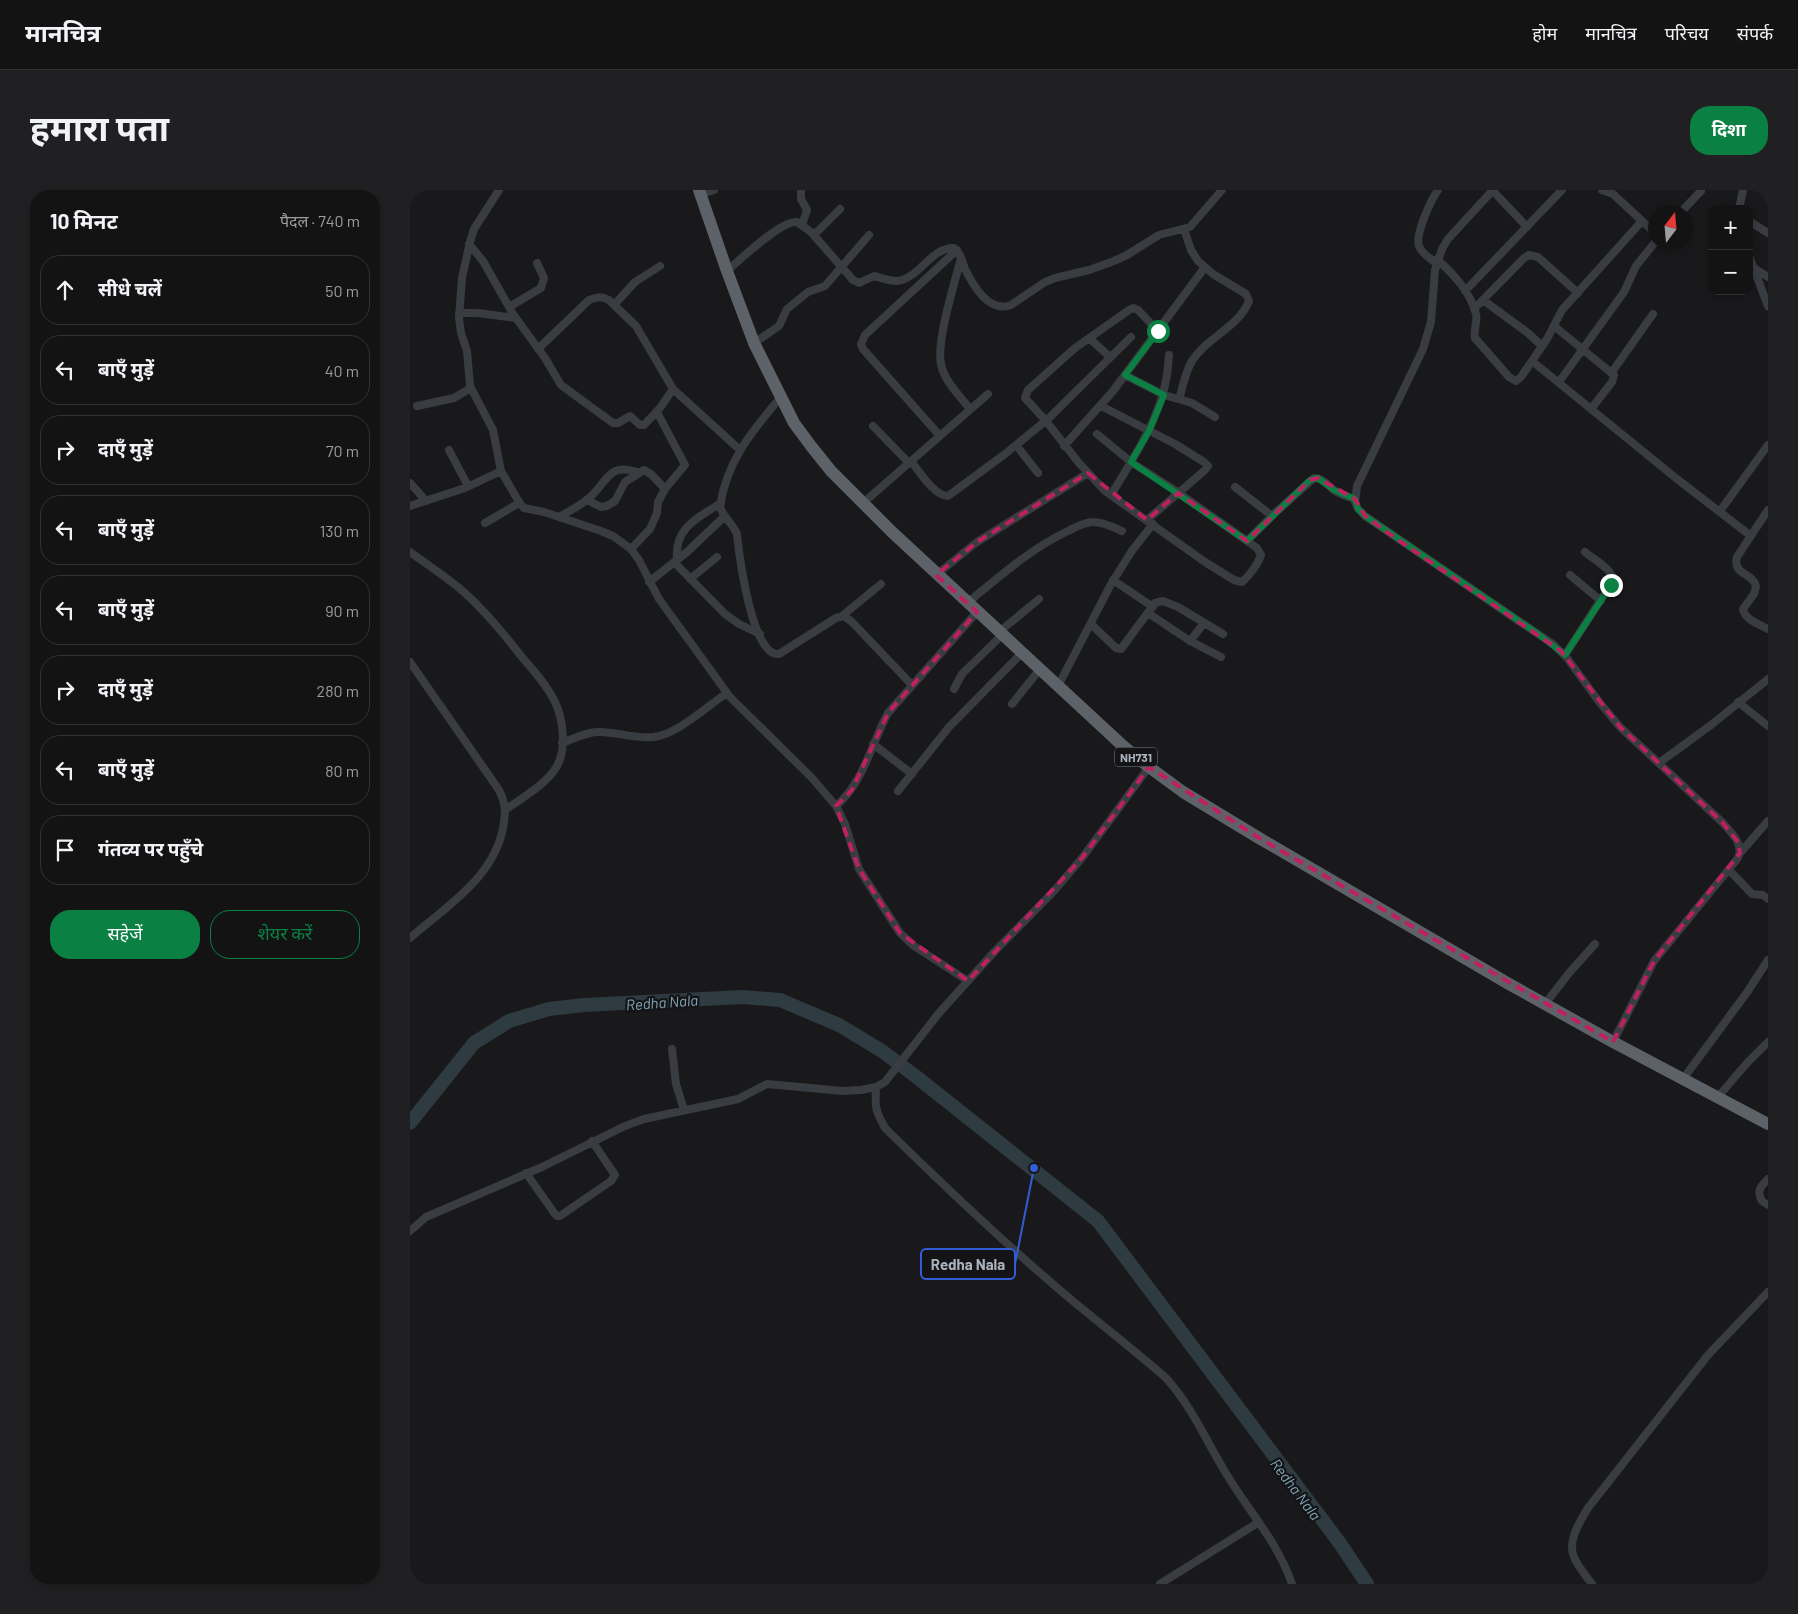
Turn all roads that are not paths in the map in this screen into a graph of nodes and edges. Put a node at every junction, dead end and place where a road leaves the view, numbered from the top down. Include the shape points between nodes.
1 (499, 190) edge
2 (714, 190) edge
3 (801, 190) edge
4 (1222, 190) edge
5 (1438, 190) edge
6 (1493, 190) edge
7 (1562, 190) edge
8 (1602, 190) edge
9 (1743, 190) edge
10 (1700, 191) edge
11 (700, 192) edge
12 (1687, 205) edge
13 (1741, 205) edge
14 (840, 209) dead end
15 (1642, 221) junction
16 (1753, 224) edge
17 (802, 225) junction
18 (1527, 227) junction
19 (1648, 227) edge
20 (1184, 229) junction
21 (1768, 233) edge
22 (869, 235) dead end
23 (814, 236) junction
24 (469, 244) junction
25 (1649, 250) edge
26 (959, 254) junction
27 (1437, 261) junction
28 (537, 263) dead end
29 (660, 266) dead end
30 (1205, 267) junction
31 (842, 268) junction
32 (1754, 268) joint
33 (727, 271) junction
34 (1768, 277) edge
35 (1466, 291) junction
36 (1578, 293) junction
37 (1483, 300) junction
38 (614, 305) junction
39 (1768, 306) edge
40 (509, 307) junction
41 (1474, 309) junction
42 (459, 314) junction
43 (1653, 314) dead end
44 (515, 318) junction
45 (1554, 326) junction
46 (1158, 331) junction
47 (1131, 337) dead end
48 (1089, 338) junction
49 (754, 343) junction
50 (1542, 346) junction
51 (1583, 348) junction
52 (538, 349) junction
53 (1169, 355) dead end
54 (1110, 357) junction
55 (1532, 361) junction
56 (1612, 372) junction
57 (1125, 375) junction
58 (1559, 382) junction
59 (471, 388) junction
60 (673, 389) junction
61 (988, 394) dead end
62 (1164, 395) junction
63 (780, 398) junction
64 (1179, 399) junction
65 (417, 406) dead end
66 (1101, 406) junction
67 (970, 409) junction
68 (1591, 409) junction
69 (657, 412) junction
70 (1215, 417) dead end
71 (1046, 421) junction
72 (873, 426) dead end
73 (1149, 431) junction
74 (1097, 434) dead end
75 (940, 436) junction
76 (1016, 445) junction
77 (1768, 445) edge
78 (1064, 446) junction
79 (449, 450) dead end
80 (740, 450) junction
81 (910, 462) junction
82 (1131, 462) junction
83 (501, 471) junction
84 (638, 473) junction
85 (1038, 473) dead end
86 (1088, 473) junction
87 (410, 483) edge
88 (468, 486) junction
89 (1235, 487) dead end
90 (665, 488) junction
91 (1178, 493) junction
92 (1111, 495) junction
93 (1355, 499) junction
94 (587, 500) junction
95 (426, 501) junction
96 (519, 503) junction
97 (721, 503) junction
98 (863, 503) junction
99 (410, 506) edge
100 (1768, 510) edge
101 (1720, 511) junction
102 (725, 516) junction
103 (1272, 516) junction
104 (559, 517) junction
105 (1150, 522) junction
106 (484, 523) dead end
107 (1122, 531) dead end
108 (1751, 536) junction
109 (1247, 541) junction
110 (631, 549) junction
111 (410, 552) edge
112 (1585, 552) dead end
113 (717, 557) dead end
114 (675, 561) junction
115 (936, 575) junction
116 (1570, 576) dead end
117 (690, 579) junction
118 (1113, 580) junction
119 (649, 582) junction
120 (881, 584) dead end
121 (1039, 599) dead end
122 (1601, 601) junction
123 (972, 608) junction
124 (1151, 610) junction
125 (842, 616) junction
126 (1204, 623) junction
127 (1091, 624) junction
128 (1768, 629) edge
129 (1000, 633) junction
130 (760, 634) junction
131 (1223, 634) dead end
132 (1190, 640) junction
133 (1022, 653) junction
134 (1565, 655) junction
135 (1221, 657) dead end
136 (410, 662) edge
137 (1040, 670) junction
138 (1768, 679) edge
139 (912, 685) junction
140 (1058, 686) junction
141 (954, 689) dead end
142 (727, 692) junction
143 (1738, 702) junction
144 (1012, 704) dead end
145 (1768, 726) edge
146 (562, 743) junction
147 (873, 744) junction
148 (1659, 763) junction
149 (1149, 767) junction
150 (912, 774) junction
151 (898, 791) dead end
152 (836, 806) junction
153 (505, 810) junction
154 (1768, 821) edge
155 (1740, 854) junction
156 (1729, 870) junction
157 (1768, 899) edge
158 (410, 938) edge
159 (1595, 944) dead end
160 (1768, 960) edge
161 (968, 981) junction
162 (1545, 1004) junction
163 (1613, 1042) junction
164 (1768, 1042) edge
165 (672, 1049) dead end
166 (1684, 1079) junction
167 (876, 1087) junction
168 (1718, 1098) junction
169 (684, 1110) junction
170 (1768, 1124) edge
171 (592, 1141) junction
172 (526, 1173) junction
173 (1768, 1178) edge
174 (1768, 1204) edge
175 (410, 1231) edge
176 (1768, 1292) edge
177 (1259, 1522) junction
178 (1160, 1584) edge
179 (1292, 1584) edge
180 (1592, 1584) edge

1 - 24 street via 474,229
2 - 11 street
3 - 17 street via 801,199 807,210
4 - 20 street via 1198,220
5 - 27 street via 1427,208 1419,242 1422,250
6 - 18 street
6 - 27 street via 1448,239
7 - 18 street
8 - 15 street via 1613,194
9 - 13 street
10 - 12 street
11 - 33 highway, NH731
14 - 23 street
15 - 19 street
15 - 36 street
16 - 21 street
17 - 23 street
17 - 33 street via 787,223
18 - 35 street
20 - 26 street via 1159,235 1114,261 1055,278 1005,307 989,303 967,273
20 - 30 street via 1191,250
22 - 31 street
23 - 31 street
24 - 40 street via 483,261
24 - 42 street
25 - 51 street via 1636,266 1624,292
26 - 31 street via 950,248 942,250 899,281 874,276 859,282
26 - 67 street via 940,344 940,363
26 - 75 street via 865,336 861,344
27 - 35 street
27 - 93 street via 1431,322 1424,348 1357,486
28 - 40 street via 544,278 541,288
29 - 38 street via 635,282
30 - 46 street
30 - 64 street via 1246,294 1249,301 1231,324 1191,362
31 - 49 street via 825,286 810,290 790,306 779,326
32 - 34 street
32 - 39 street
33 - 49 highway, NH731
35 - 41 street
36 - 37 street via 1538,257 1529,255
36 - 45 street via 1562,310
37 - 41 street
37 - 50 street
38 - 52 street via 600,297 589,300
38 - 60 street via 636,326
40 - 44 street
41 - 55 street via 1477,319 1475,338 1510,377 1519,380
42 - 44 street
42 - 59 street
43 - 56 street
44 - 52 street
45 - 50 street
45 - 51 street
46 - 48 street via 1133,308
46 - 57 street
47 - 54 street
48 - 54 street
48 - 71 street via 1026,393 1025,398
49 - 63 highway, NH731
50 - 55 street
51 - 56 street
51 - 58 street
52 - 69 street via 561,385 612,423 630,416 644,425
53 - 62 street
54 - 71 street
55 - 58 street
56 - 68 street via 1612,382
57 - 62 street
57 - 66 street
58 - 68 street
59 - 65 street via 454,398
59 - 83 street via 493,430
60 - 69 street
60 - 80 street
61 - 67 street
62 - 64 street
62 - 73 street
63 - 80 street via 756,425
63 - 98 highway, NH731 via 796,426 823,461
64 - 70 street
66 - 73 street
66 - 78 street
67 - 75 street
68 - 101 street
69 - 90 street via 685,465
71 - 76 street
71 - 78 street
72 - 81 street
73 - 82 street
73 - 91 street via 1208,466
74 - 82 street
75 - 81 street
76 - 81 street via 948,496 937,493
76 - 85 street
77 - 101 street
78 - 86 street
79 - 88 street
80 - 97 street
81 - 98 street
82 - 91 street
82 - 92 street
83 - 88 street
83 - 96 street
84 - 90 street via 648,472
84 - 94 street via 622,469 610,474
84 - 94 street via 625,482 615,500 607,506 601,507
86 - 92 street
86 - 115 street via 977,542
87 - 95 street
88 - 95 street
89 - 103 street
90 - 110 street via 654,522
91 - 105 street
91 - 109 street
92 - 105 street
93 - 103 street via 1341,495 1322,480 1314,478
93 - 134 street via 1365,516
94 - 104 street
95 - 99 street
96 - 104 street via 527,510
96 - 106 street
97 - 102 street
97 - 114 street via 693,520 682,532
98 - 115 highway, NH731
100 - 108 street
101 - 108 street
102 - 114 street
102 - 130 street via 737,534 745,588
103 - 109 street
104 - 110 street via 601,531
105 - 109 street via 1239,582 1247,578 1261,555
105 - 118 street
107 - 123 street via 1091,522 1050,539
108 - 128 street via 1736,562 1738,569 1756,586 1743,609 1744,614
110 - 119 street
111 - 146 street via 465,592 539,677 556,704
112 - 122 street via 1613,578
113 - 117 street
114 - 117 street
114 - 119 street
115 - 123 highway, NH731
116 - 122 street
117 - 130 street via 724,614
118 - 124 street
118 - 127 street
119 - 142 street via 665,609
120 - 125 street
121 - 129 street
122 - 134 street
123 - 129 highway, NH731
123 - 139 street
124 - 126 street via 1159,601 1168,602
124 - 127 street via 1121,649
124 - 132 street
125 - 130 street via 779,654 768,651
125 - 139 street via 848,618
126 - 131 street
126 - 132 street
127 - 140 street
129 - 133 highway, NH731
129 - 141 street via 962,674
132 - 135 street
133 - 137 highway, NH731
133 - 150 street via 949,727
134 - 148 street via 1611,717
136 - 153 street via 499,790
137 - 140 highway, NH731
137 - 144 street
138 - 143 street
139 - 147 street via 888,713
140 - 149 highway, NH731
142 - 146 street via 676,728 656,737 637,738 596,732
142 - 152 street
143 - 145 street
143 - 148 street
146 - 153 street via 558,765 546,780
147 - 150 street
147 - 152 street via 852,790
148 - 155 street via 1723,823 1738,842
149 - 161 street via 1082,858
149 - 162 highway, NH731 via 1251,834
150 - 151 street
152 - 161 street via 859,869 897,929 910,943
153 - 158 street via 497,852 484,872
154 - 155 street
155 - 156 street
156 - 157 street via 1752,894
156 - 163 street via 1654,961
159 - 162 street
160 - 166 street
161 - 167 street via 938,1013 885,1082
162 - 163 highway, NH731
163 - 166 highway, NH731
164 - 168 street
165 - 169 street via 676,1084
166 - 168 highway, NH731
167 - 169 street via 843,1091 768,1084 738,1099
167 - 177 street via 876,1113 885,1128 959,1200 1060,1291 1153,1366 1181,1395 1228,1477
168 - 170 highway, NH731
169 - 171 street via 644,1119
171 - 172 street
171 - 172 street via 615,1175 560,1216 555,1214
172 - 175 street via 426,1217
173 - 174 street via 1759,1191 1762,1201
176 - 180 street via 1708,1355 1588,1508 1572,1542 1572,1550
177 - 178 street
177 - 179 street via 1283,1561

